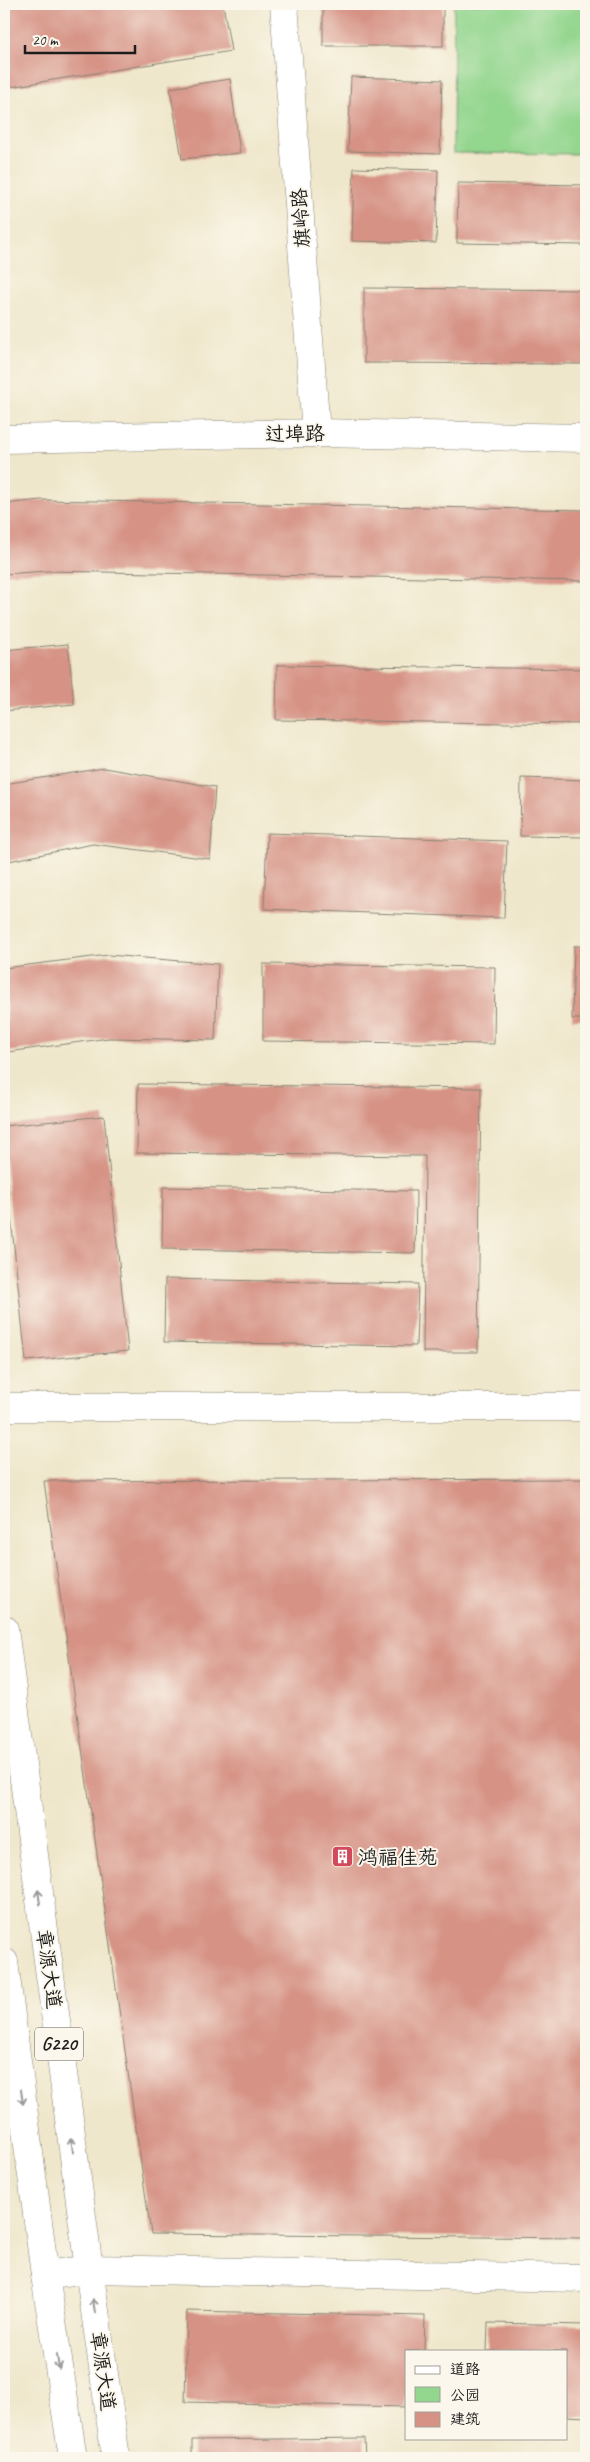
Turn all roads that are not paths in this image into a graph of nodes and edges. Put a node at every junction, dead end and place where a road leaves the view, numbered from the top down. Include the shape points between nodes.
1 (284, 4) edge
2 (316, 433) junction
3 (4, 438) edge
4 (586, 438) edge
5 (4, 1407) edge
6 (586, 1408) edge
7 (4, 1629) edge
8 (4, 1962) edge
9 (88, 2269) junction
10 (45, 2275) junction
11 (586, 2278) edge
12 (73, 2458) edge
13 (116, 2458) edge

1 - 2 street, 旗岭路
2 - 3 street, 过埠路
2 - 4 street, 过埠路
5 - 6 street
9 -> 7 street, 章源大道 / G220
8 -> 10 street, G220
9 - 10 street
9 - 11 street
13 -> 9 street, 章源大道 / G220
10 -> 12 street, G220

